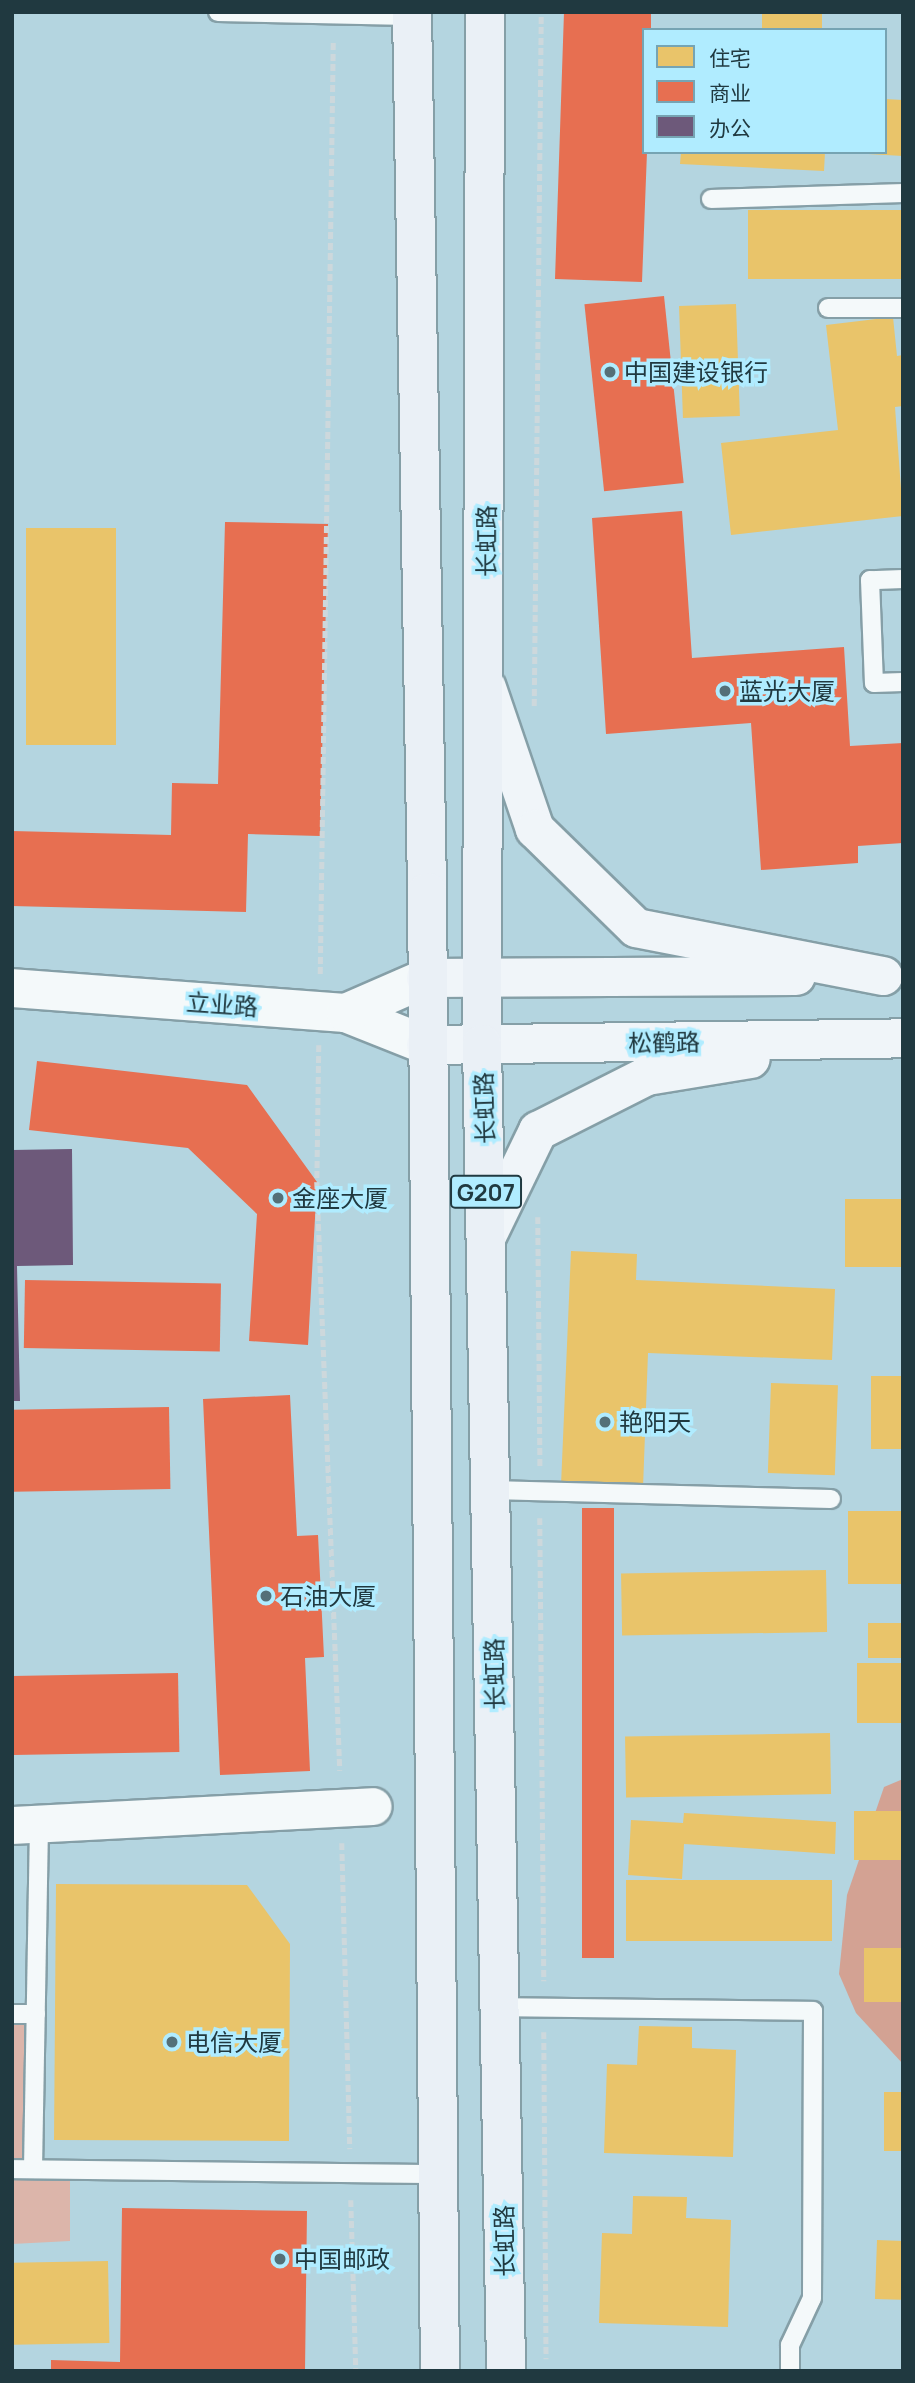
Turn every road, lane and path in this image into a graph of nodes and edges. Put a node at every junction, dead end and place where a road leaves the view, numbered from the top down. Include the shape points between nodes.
1 (218, 12) edge
2 (485, 12) edge
3 (541, 12) edge
4 (334, 15) junction
5 (413, 28) edge
6 (903, 193) edge
7 (711, 199) dead end
8 (828, 308) dead end
9 (903, 308) edge
10 (903, 579) edge
11 (903, 682) edge
12 (486, 688) junction
13 (534, 720) dead end
14 (896, 973) edge
15 (483, 977) junction
16 (426, 978) junction
17 (12, 989) edge
18 (333, 1012) junction
19 (895, 1040) edge
20 (482, 1044) junction
21 (426, 1045) junction
22 (538, 1214) dead end
23 (487, 1236) junction
24 (491, 1490) junction
25 (540, 1490) junction
26 (831, 1499) dead end
27 (357, 1807) junction
28 (26, 1824) edge
29 (499, 2007) junction
30 (544, 2008) junction
31 (12, 2014) edge
32 (36, 2014) junction
33 (33, 2168) junction
34 (12, 2169) edge
35 (351, 2173) junction
36 (438, 2174) junction
37 (356, 2371) edge
38 (440, 2371) edge
39 (506, 2371) edge
40 (546, 2371) edge
41 (790, 2371) edge

1 - 4 lane
2 - 12 highway, 长虹路 / G207
3 - 13 path
4 - 5 lane via 409,16
4 - 18 path
5 - 16 highway, G207
6 - 7 lane
8 - 9 lane
10 - 11 lane via 870,580 874,683
12 - 14 main road via 535,829 636,928
12 - 15 highway, 长虹路 / G207
14 - 15 main road
15 - 16 main road
15 - 20 highway, 长虹路 / G207
16 - 18 street
16 - 21 highway, G207
17 - 18 street, 立业路
18 - 21 street, 立业路
18 - 27 path via 317,1181
19 - 20 main road, 松鹤路
19 - 23 main road via 647,1076 538,1131
20 - 21 main road, 松鹤路
20 - 23 highway, 长虹路 / G207
21 - 36 highway, G207
22 - 25 path
23 - 24 highway, 长虹路 / G207
24 - 25 lane
24 - 29 highway, 长虹路 / G207
25 - 26 lane
25 - 30 path
27 - 28 street
27 - 35 path
28 - 32 lane
29 - 30 lane
29 - 39 highway, 长虹路 / G207
30 - 40 path
30 - 41 lane via 813,2011 812,2298 790,2345
31 - 32 lane
32 - 33 lane
33 - 34 lane
33 - 35 lane
35 - 36 lane
35 - 37 path
36 - 38 highway, G207

